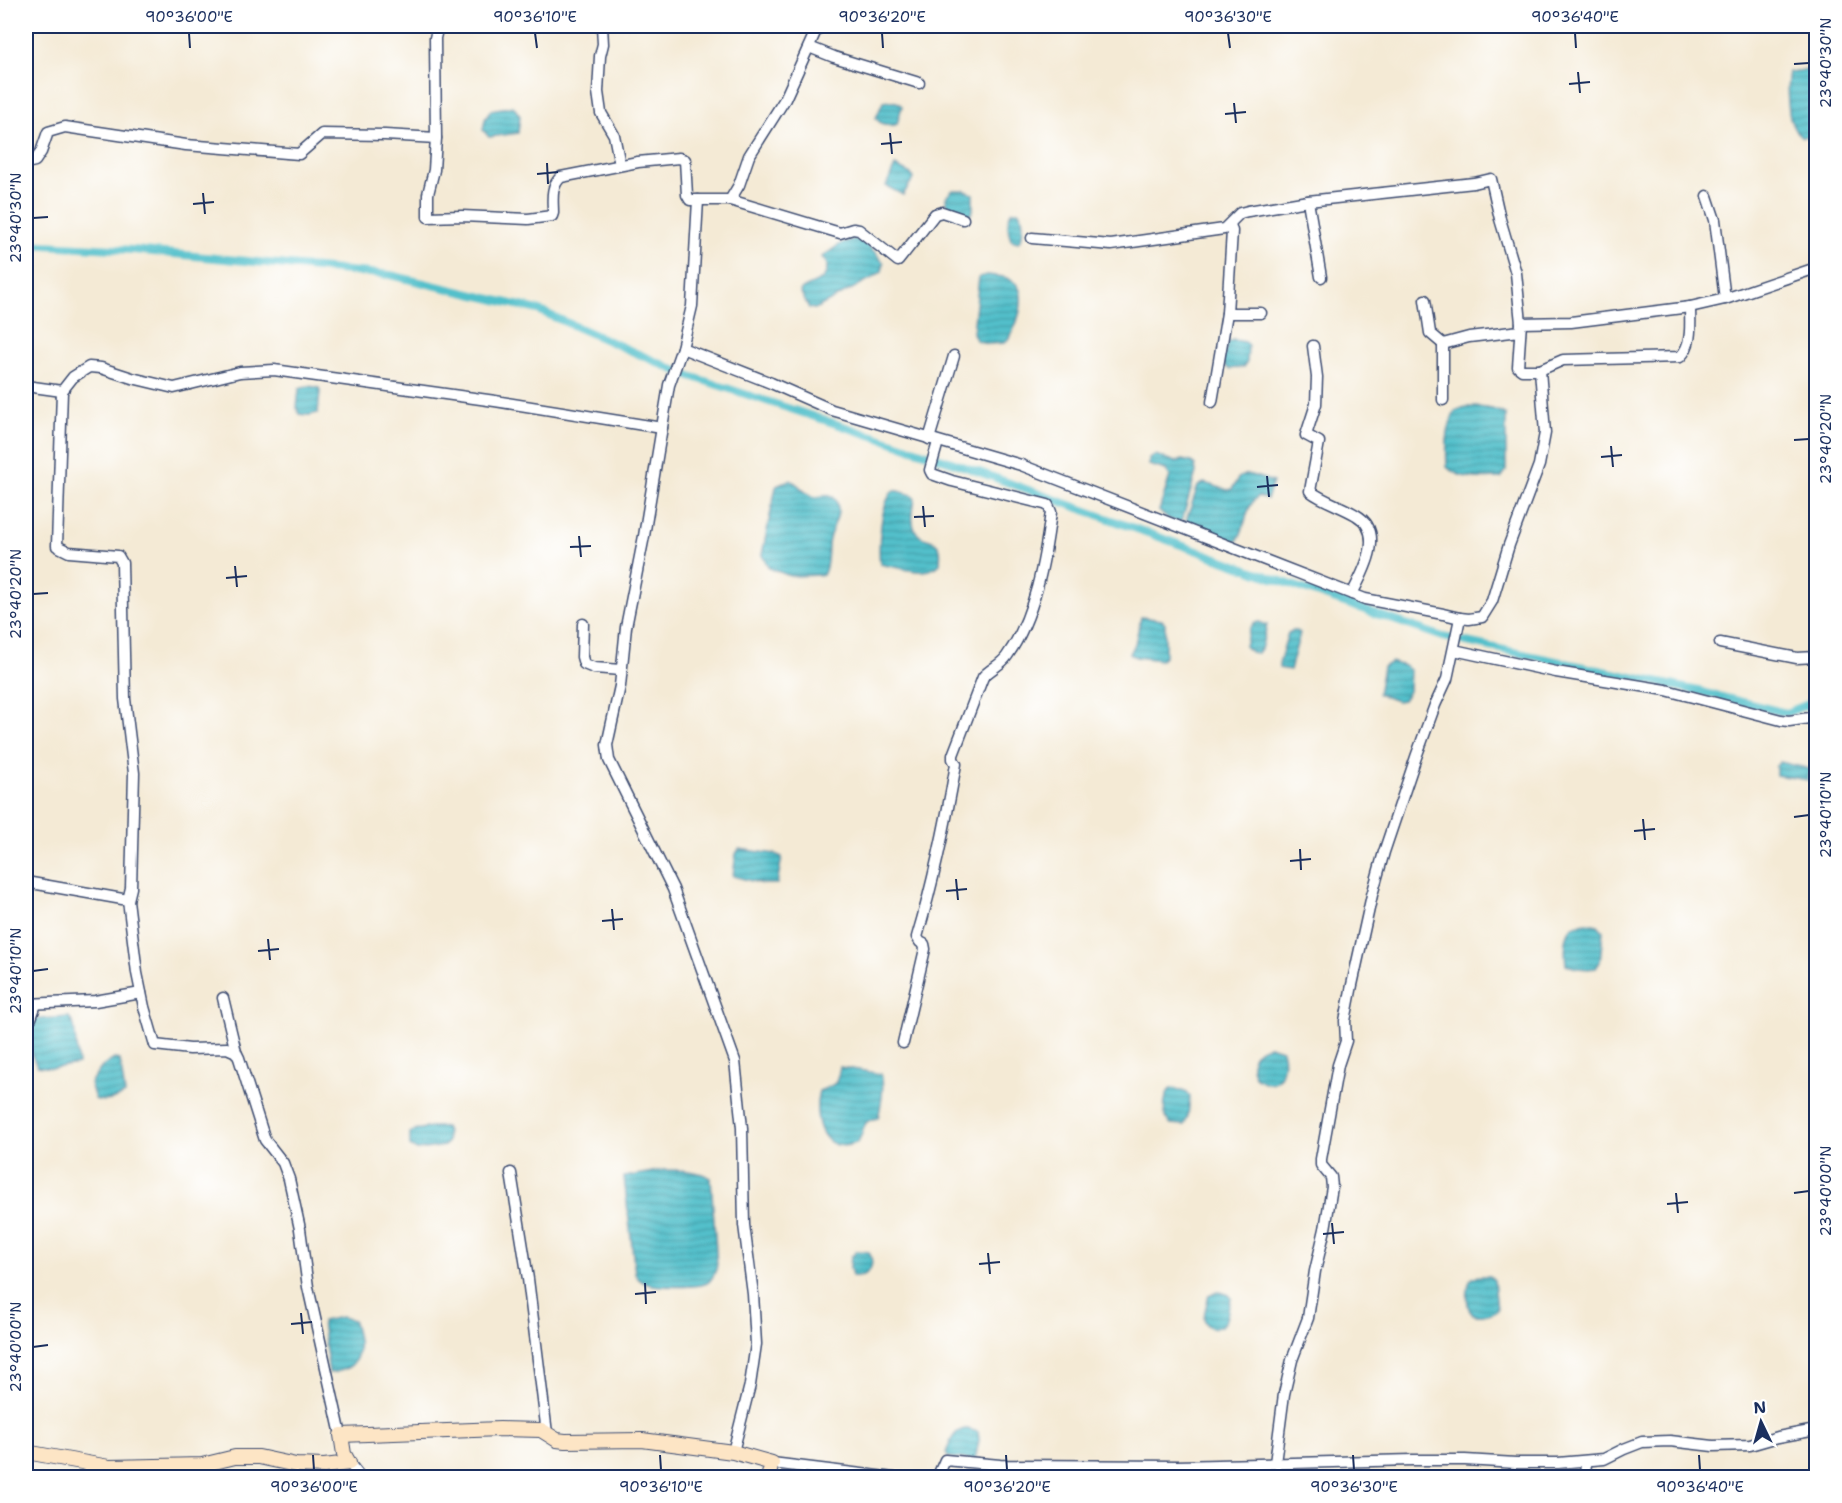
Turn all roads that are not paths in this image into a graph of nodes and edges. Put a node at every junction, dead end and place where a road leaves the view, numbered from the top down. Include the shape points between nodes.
1 (438, 26) edge
2 (602, 26) edge
3 (818, 26) edge
4 (809, 47) junction
5 (919, 82) dead end
6 (436, 138) junction
7 (26, 163) edge
8 (620, 165) junction
9 (1707, 196) dead end
10 (698, 200) junction
11 (730, 200) junction
12 (1308, 201) junction
13 (963, 219) dead end
14 (1230, 224) junction
15 (1032, 238) dead end
16 (1816, 268) edge
17 (1321, 277) dead end
18 (1725, 299) junction
19 (1425, 300) dead end
20 (1690, 307) junction
21 (1227, 313) junction
22 (1261, 313) dead end
23 (1521, 327) junction
24 (1443, 344) junction
25 (1313, 346) dead end
26 (681, 350) junction
27 (954, 356) dead end
28 (1540, 370) junction
29 (26, 387) edge
30 (62, 391) junction
31 (1443, 400) dead end
32 (1212, 402) dead end
33 (662, 428) junction
34 (934, 448) junction
35 (1353, 594) junction
36 (1459, 623) junction
37 (583, 624) dead end
38 (1720, 644) dead end
39 (1454, 646) junction
40 (1816, 657) edge
41 (621, 670) junction
42 (1816, 717) edge
43 (26, 882) edge
44 (128, 900) junction
45 (141, 993) junction
46 (223, 998) dead end
47 (31, 1004) edge
48 (26, 1021) edge
49 (903, 1043) dead end
50 (236, 1052) junction
51 (512, 1173) dead end
52 (1816, 1430) edge
53 (547, 1432) junction
54 (341, 1435) junction
55 (26, 1452) edge
56 (734, 1452) junction
57 (1586, 1461) junction
58 (349, 1463) junction
59 (772, 1463) junction
60 (1275, 1463) junction
61 (1225, 1472) edge
62 (361, 1478) edge
63 (768, 1478) edge
64 (894, 1478) edge
65 (937, 1478) edge
66 (1585, 1478) edge

1 - 6 street
2 - 8 street via 600,113 614,135
3 - 4 street
4 - 5 street
4 - 11 street via 785,99 749,156
6 - 7 street via 322,134 299,154 186,145 65,127 48,132 41,152 34,161
6 - 8 street via 428,217 548,218 553,213 553,188 561,177
8 - 10 street via 685,160 688,198
9 - 18 street
10 - 11 street
10 - 26 street via 692,306
11 - 13 street via 840,233 859,230 898,261 935,214 942,212
12 - 14 street via 1240,213
12 - 17 street
12 - 23 street via 1491,179 1516,273
14 - 15 street via 1224,229 1110,245
14 - 21 street
16 - 18 street
18 - 20 street
19 - 24 street via 1430,333
20 - 23 street
20 - 28 street via 1690,338 1680,357 1563,360
21 - 22 street
21 - 32 street
23 - 24 street
23 - 28 street via 1518,367
24 - 31 street
25 - 35 street via 1316,404 1306,435 1319,442 1310,491 1359,516 1369,527 1371,539 1365,569
26 - 33 street via 669,385
26 - 34 street
27 - 34 street
28 - 36 street via 1545,433 1539,465 1492,601 1482,617
29 - 30 street
30 - 33 street via 89,367 174,388 240,372 274,370
30 - 44 street via 57,546 69,552 118,556 122,563 125,699 134,773
33 - 41 street
34 - 35 street via 1021,465
34 - 49 street via 932,474 1048,505 1051,512 1025,627 1005,659 983,677 953,755 956,764 948,812 917,937 925,949
35 - 36 street via 1443,614
36 - 39 street
37 - 41 street via 584,664
38 - 40 street via 1797,658
39 - 42 street via 1556,672 1666,690 1780,720
39 - 60 street via 1447,679 1384,852 1352,985 1345,1021 1346,1041 1321,1158 1321,1165 1331,1177 1330,1202 1308,1318 1284,1394
41 - 56 street via 607,745 609,760 673,889 735,1061 742,1128 744,1225 756,1344
43 - 44 street
44 - 45 street
45 - 47 street via 95,1001
45 - 50 street via 155,1045 227,1048
46 - 50 street
47 - 48 street via 31,1018
50 - 54 street via 265,1140 283,1163 289,1179 310,1298
51 - 53 street
52 - 57 street via 1750,1445 1642,1442 1604,1460
53 - 54 street via 500,1429
53 - 56 street via 565,1441 642,1440
54 - 58 street
55 - 58 street via 109,1467 202,1465 235,1457 259,1457 296,1465
56 - 59 street
57 - 60 street
57 - 66 street
58 - 62 street
59 - 63 street
59 - 64 street
60 - 61 street
61 - 65 street via 945,1460

